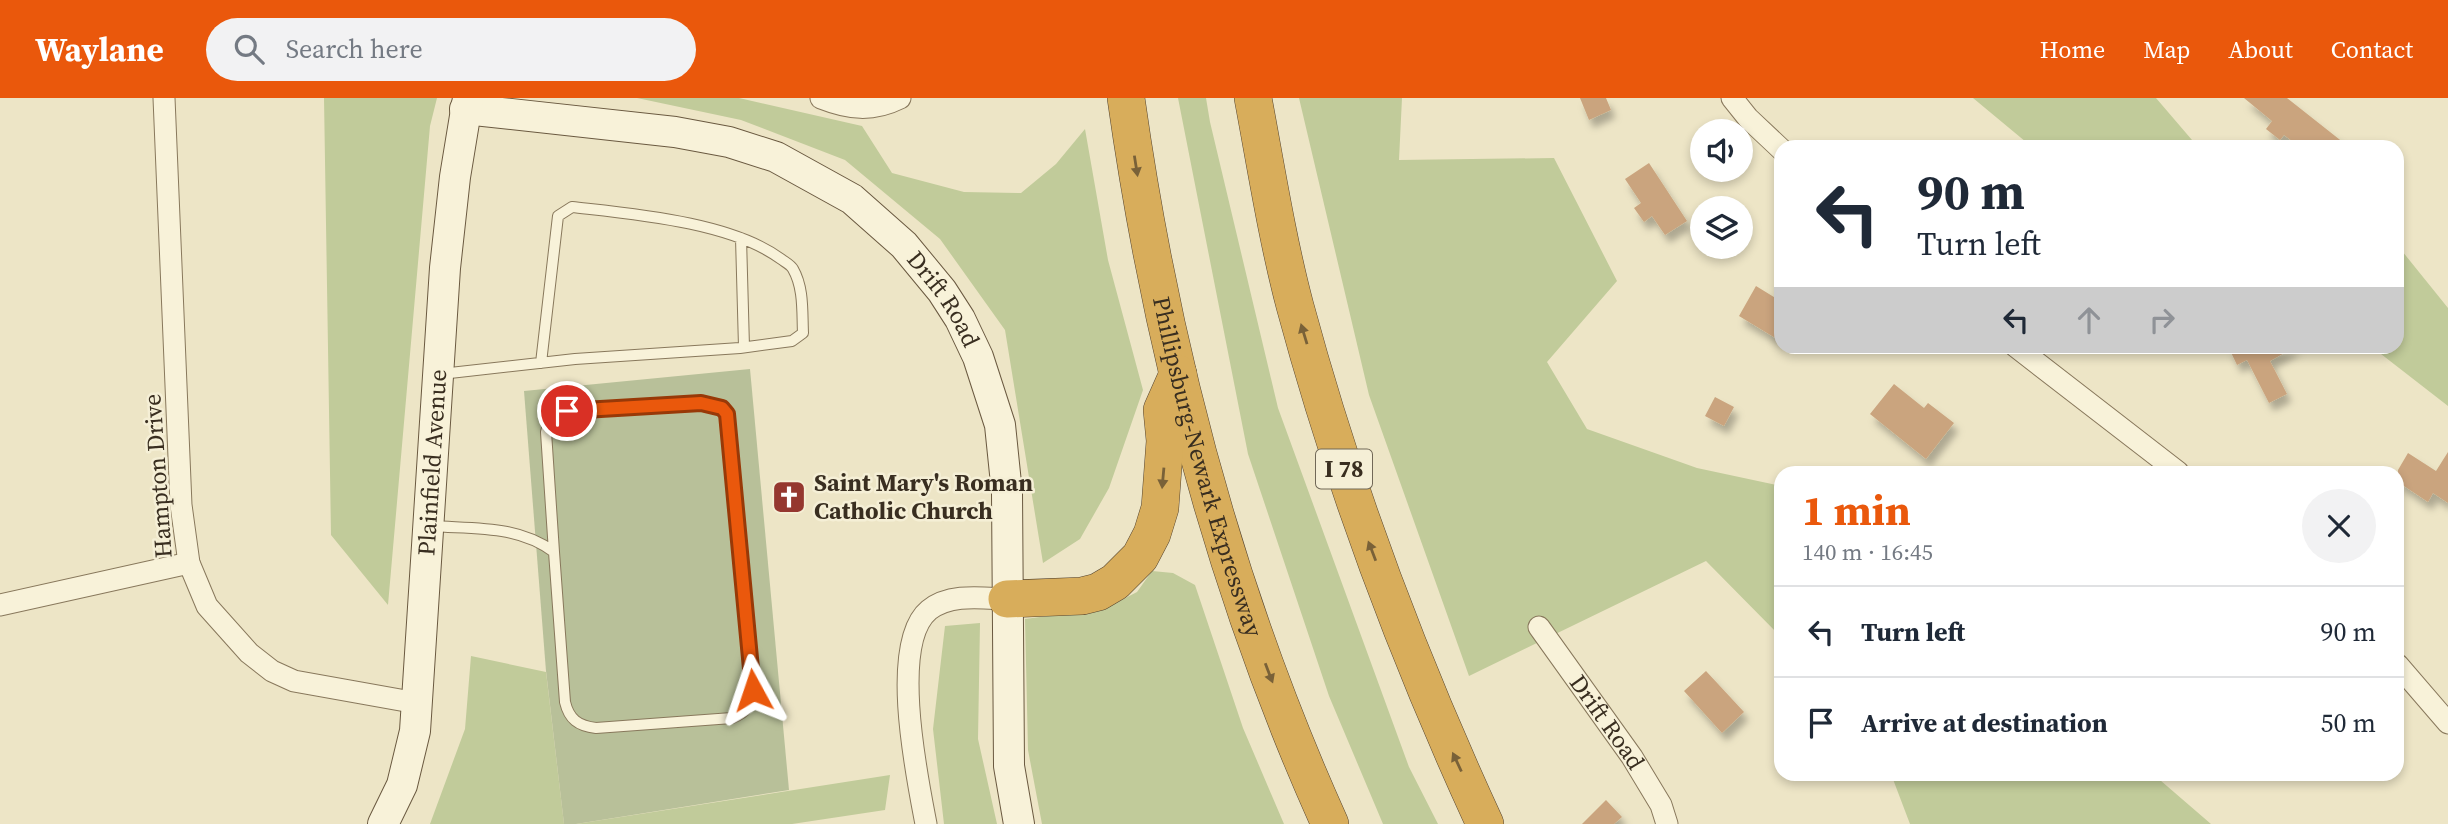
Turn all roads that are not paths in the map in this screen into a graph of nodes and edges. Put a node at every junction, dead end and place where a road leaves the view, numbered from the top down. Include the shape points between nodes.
1 (164, 98) edge
2 (821, 98) edge
3 (900, 98) edge
4 (1126, 98) edge
5 (1253, 98) edge
6 (1732, 98) edge
7 (467, 104) edge
8 (1774, 142) edge
9 (741, 238) junction
10 (744, 347) junction
11 (2025, 354) edge
12 (541, 363) junction
13 (1178, 374) junction
14 (439, 375) junction
15 (2170, 466) edge
16 (429, 526) junction
17 (554, 552) junction
18 (189, 563) junction
19 (1007, 599) junction
20 (0, 605) edge
21 (1539, 627) dead end
22 (2404, 672) edge
23 (417, 703) junction
24 (2448, 723) edge
25 (383, 824) edge
26 (926, 824) edge
27 (1018, 824) edge
28 (1330, 824) edge
29 (1485, 824) edge
30 (1667, 824) edge

1 - 18 street, Hampton Drive via 181,505
2 - 3 street via 858,109
4 -> 13 highway, Phillipsburg-Newark Expressway via 1153,264
29 -> 5 highway, I 78 via 1418,671 1357,512 1295,305
6 - 8 street
7 - 14 main road, Plainfield Avenue via 445,268
7 - 19 main road, Drift Road via 729,142 776,157 852,199 881,223 942,291 960,319 990,390 1000,425 1007,493
9 - 10 lane
9 - 10 lane via 793,268 802,295 803,333 792,341
9 - 12 lane via 616,212 572,208 558,216
10 - 12 lane
11 - 15 street
12 - 14 lane
13 -> 19 highway via 1162,410 1165,441 1160,508 1140,556 1098,592
13 -> 28 highway, Phillipsburg-Newark Expressway via 1220,528 1258,643
14 - 16 main road, Plainfield Avenue
16 - 17 lane via 520,534
16 - 23 main road, Plainfield Avenue
17 - 17 lane via 565,702 576,723 596,728 732,718 748,708 753,699 752,677 729,425 722,408 701,403 580,410 551,418 546,432
18 - 20 street
18 - 23 street, Hampton Drive via 207,606 249,653 272,671 294,681
19 - 26 street via 963,597 945,602 929,610 911,639 908,675 913,752
19 - 27 main road, Drift Road via 1009,765
21 - 30 street, Drift Road via 1632,757
22 - 24 street
23 - 25 main road, Plainfield Avenue via 402,785

